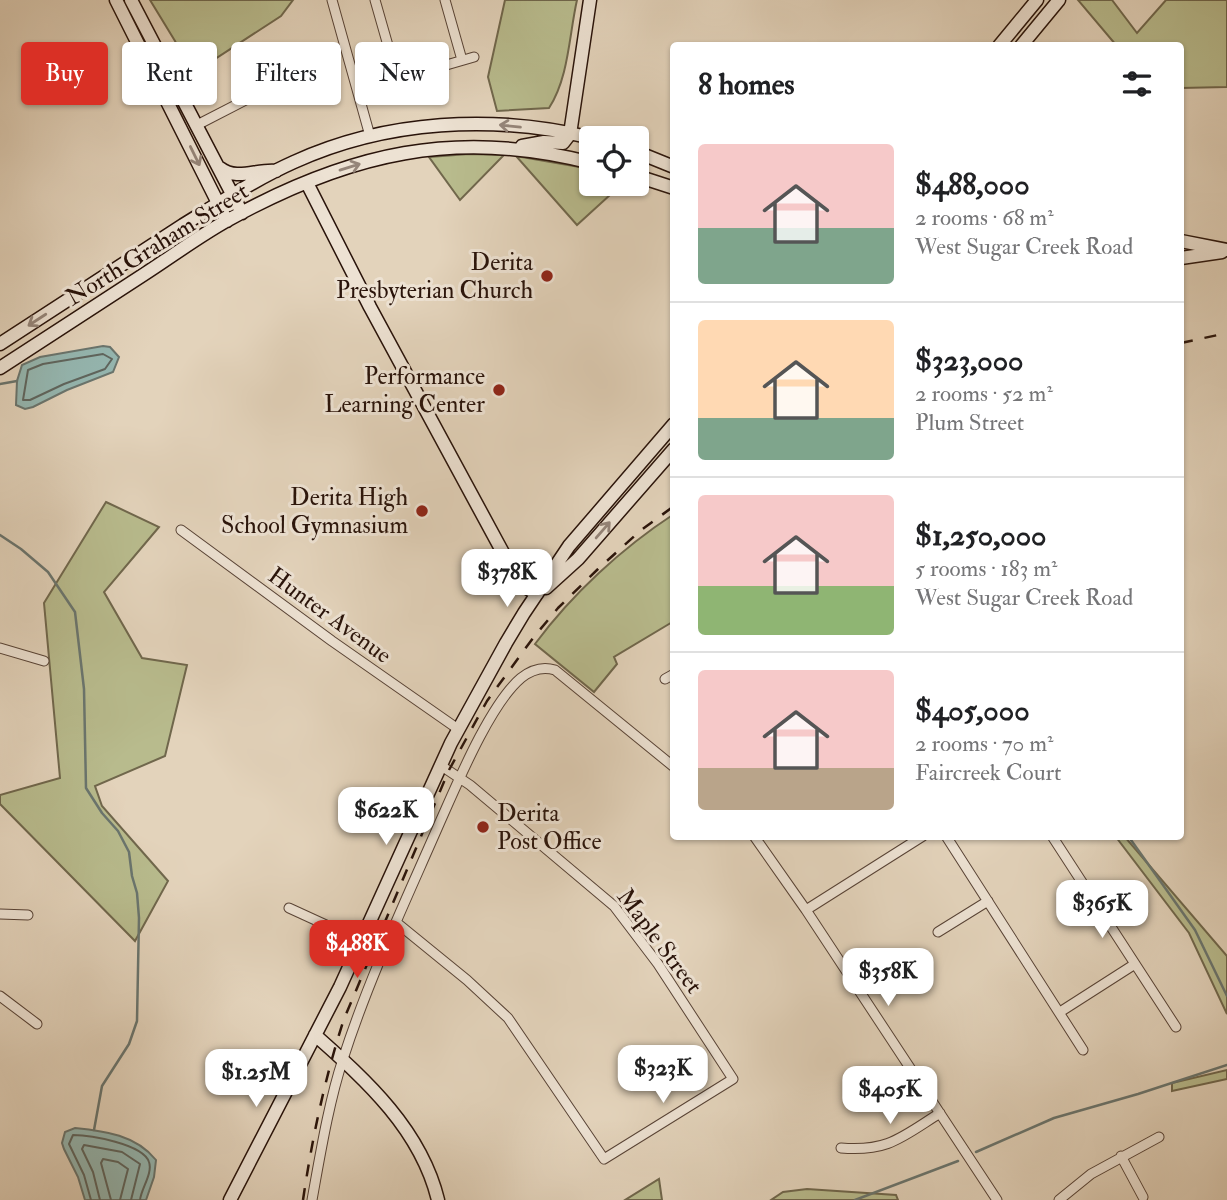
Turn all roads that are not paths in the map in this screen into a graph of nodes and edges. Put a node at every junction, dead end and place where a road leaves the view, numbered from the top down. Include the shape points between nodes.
1 (116, 0) edge
2 (131, 0) edge
3 (332, 0) edge
4 (375, 0) edge
5 (445, 0) edge
6 (590, 0) edge
7 (1037, 0) edge
8 (1049, 0) edge
9 (1059, 0) edge
10 (387, 42) edge
11 (1002, 42) edge
12 (1023, 42) edge
13 (1024, 42) edge
14 (474, 57) dead end
15 (462, 60) junction
16 (449, 64) edge
17 (236, 105) edge
18 (197, 125) junction
19 (570, 134) junction
20 (370, 136) junction
21 (579, 136) edge
22 (516, 148) junction
23 (649, 157) edge
24 (579, 160) edge
25 (670, 165) edge
26 (219, 167) junction
27 (276, 171) junction
28 (649, 180) edge
29 (307, 183) junction
30 (670, 187) edge
31 (233, 195) junction
32 (218, 204) junction
33 (242, 213) junction
34 (227, 221) junction
35 (1184, 243) edge
36 (1227, 251) edge
37 (1184, 258) edge
38 (0, 344) edge
39 (0, 368) edge
40 (670, 428) edge
41 (670, 429) edge
42 (670, 454) edge
43 (649, 478) junction
44 (181, 530) dead end
45 (537, 594) junction
46 (0, 648) edge
47 (44, 661) dead end
48 (458, 729) junction
49 (670, 764) edge
50 (440, 765) junction
51 (460, 778) junction
52 (757, 840) edge
53 (917, 840) edge
54 (949, 840) edge
55 (1055, 840) edge
56 (988, 901) junction
57 (289, 908) dead end
58 (806, 910) junction
59 (0, 915) edge
60 (28, 915) dead end
61 (397, 923) junction
62 (938, 932) dead end
63 (361, 941) junction
64 (1135, 964) junction
65 (0, 996) edge
66 (1060, 1012) junction
67 (37, 1024) dead end
68 (1176, 1027) dead end
69 (315, 1035) junction
70 (1083, 1050) dead end
71 (342, 1060) junction
72 (940, 1114) junction
73 (1159, 1137) dead end
74 (841, 1147) dead end
75 (1121, 1156) junction
76 (1143, 1197) dead end
77 (230, 1200) edge
78 (312, 1200) edge
79 (438, 1200) edge
80 (997, 1200) edge
81 (1059, 1200) edge

1 -> 32 main road
2 - 18 main road
3 - 20 street
4 - 10 street
5 - 15 street
6 - 19 main road
7 - 11 main road
8 - 12 main road
9 - 13 main road
14 - 15 street
15 - 16 street
17 - 18 street
18 - 26 main road
19 -> 20 main road, North Graham Street via 464,124
19 - 21 main road, North Graham Street
19 - 22 main road via 563,143
20 - 27 main road, North Graham Street
22 - 24 main road, North Graham Street
29 -> 22 main road, North Graham Street via 403,153 463,146
23 - 25 main road
26 - 27 main road via 235,176 261,169
26 - 31 main road
27 - 31 main road, North Graham Street
28 - 30 main road
29 - 33 main road, North Graham Street
29 - 45 main road via 508,562
31 - 32 main road, North Graham Street
31 - 33 main road
32 - 34 main road
32 -> 38 main road, North Graham Street
33 - 34 main road, North Graham Street
34 - 39 main road, North Graham Street
35 - 36 main road
36 - 37 main road
40 - 45 main road via 569,547
41 - 43 main road via 647,462
42 - 43 main road
45 -> 43 main road via 579,559
44 - 48 street, Hunter Avenue
45 - 48 main road
46 - 47 street
48 - 50 main road
49 - 51 street via 571,681 548,668 528,674 514,686
50 - 51 street, Maple Street
50 - 63 main road
51 - 61 street
51 - 61 street, Maple Street via 614,906 733,1079 604,1159 508,1018
52 - 58 street
53 - 58 street
54 - 56 street
55 - 64 street
56 - 62 street
56 - 66 street
57 - 63 street
58 - 72 street
59 - 60 street
61 - 71 street
63 - 69 main road
64 - 66 street
64 - 68 street
65 - 67 street
66 - 70 street
69 - 71 main road
69 - 77 main road
71 - 78 street
71 - 79 main road via 406,1128 423,1157
72 - 74 street via 882,1147
72 - 80 street
73 - 75 street
75 - 76 street
75 - 81 street

